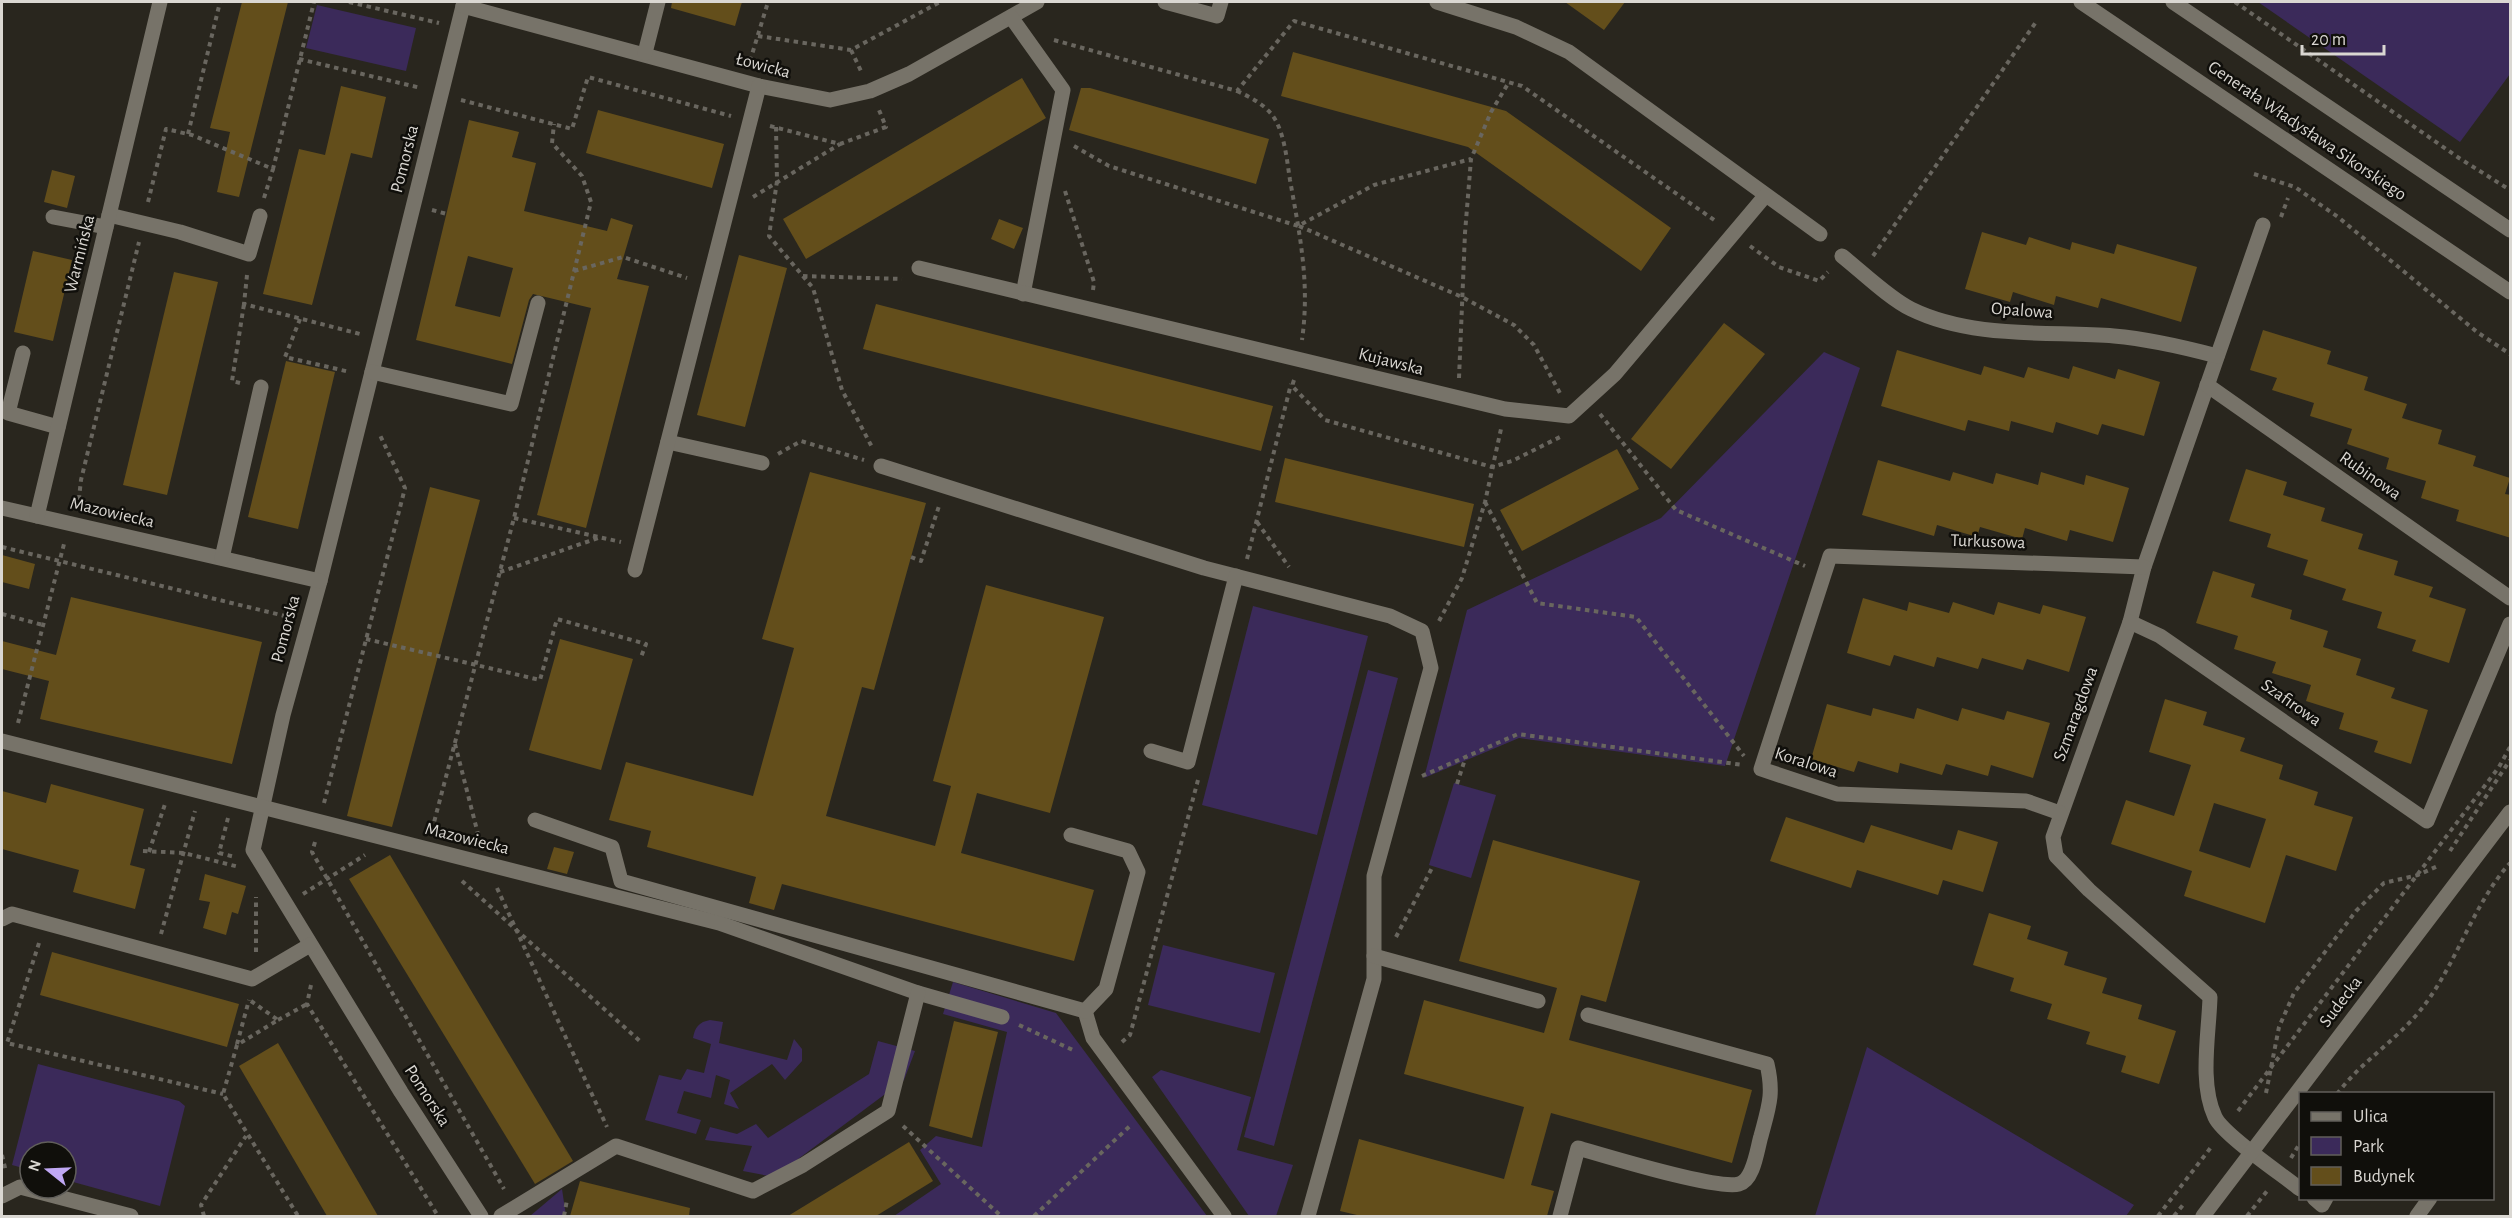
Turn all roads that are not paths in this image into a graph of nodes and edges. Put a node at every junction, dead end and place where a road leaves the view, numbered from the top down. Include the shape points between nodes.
1 (160, 2) edge
2 (658, 2) edge
3 (1037, 2) edge
4 (1166, 2) edge
5 (1221, 2) edge
6 (1440, 2) edge
7 (2081, 2) edge
8 (2173, 2) edge
9 (464, 4) edge
10 (1011, 17) junction
11 (645, 53) junction
12 (752, 84) junction
13 (1765, 196) junction
14 (260, 216) road end
15 (53, 217) dead end
16 (107, 221) junction
17 (2263, 225) dead end
18 (2511, 230) edge
19 (1820, 234) dead end
20 (1842, 256) road end
21 (919, 268) dead end
22 (2511, 292) edge
23 (1023, 294) junction
24 (538, 303) dead end
25 (23, 353) dead end
26 (2217, 356) junction
27 (364, 373) junction
28 (2207, 385) junction
29 (261, 387) road end
30 (58, 427) junction
31 (668, 442) junction
32 (762, 463) road end
33 (881, 466) road end
34 (2, 508) edge
35 (37, 516) junction
36 (1830, 556) joint
37 (222, 558) junction
38 (2144, 567) junction
39 (635, 570) dead end
40 (1239, 577) junction
41 (320, 581) junction
42 (2511, 598) edge
43 (2130, 622) junction
44 (2511, 624) edge
45 (7, 743) edge
46 (1151, 751) dead end
47 (262, 809) junction
48 (2511, 812) edge
49 (2060, 813) junction
50 (535, 820) dead end
51 (1071, 835) dead end
52 (2, 919) edge
53 (310, 945) junction
54 (1380, 958) junction
55 (918, 993) junction
56 (1538, 1001) dead end
57 (1085, 1011) junction
58 (1588, 1016) dead end
59 (1002, 1017) road end
60 (2252, 1153) junction
61 (2299, 1188) edge
62 (2, 1197) edge
63 (2429, 1200) edge
64 (131, 1216) edge
65 (481, 1216) edge
66 (501, 1216) edge
67 (1224, 1216) edge
68 (1308, 1216) edge
69 (1560, 1216) edge
70 (2203, 1216) edge
71 (2417, 1216) edge

1 - 16 street, Warmińska
2 - 11 street
3 - 10 street, Łowicka
4 - 5 street via 1217,16
6 - 13 street via 1516,27 1569,52
7 - 22 street, Generała Władysława Sikorskiego
8 - 18 street, Generała Władysława Sikorskiego
9 - 11 street, Łowicka
9 - 27 street, Pomorska
10 - 12 street, Łowicka via 909,74 870,91 830,100
10 - 23 street via 1063,90
11 - 12 street, Łowicka
12 - 31 street via 750,121
13 - 19 street
13 - 23 street, Kujawska via 1615,374 1569,416 1505,410
14 - 16 street via 249,254 143,223
15 - 16 street
16 - 30 street, Warmińska
17 - 26 street, Szmaragdowa
20 - 26 street, Opalowa via 1910,309 1950,323 2117,336
21 - 23 street, Kujawska
24 - 27 street via 511,404
25 - 30 street via 8,413
26 - 28 street, Szmaragdowa
27 - 41 street, Pomorska
28 - 38 street, Szmaragdowa
28 - 42 street, Rubinowa
29 - 37 street
30 - 35 street, Warmińska
31 - 32 street
31 - 39 street
33 - 40 street
34 - 35 street, Mazowiecka
35 - 37 street, Mazowiecka
36 - 38 street, Turkusowa
36 - 49 street, Koralowa via 1761,769 1837,794 2026,801
37 - 41 street, Mazowiecka
38 - 43 street, Szmaragdowa
40 - 46 street via 1188,762
40 - 54 street via 1390,616 1422,632 1431,668 1374,876
41 - 47 street, Pomorska
43 - 44 street, Szafirowa via 2160,636 2427,821
43 - 49 street, Szmaragdowa
45 - 47 street, Mazowiecka
47 - 53 street, Pomorska via 254,850
47 - 55 street, Mazowiecka via 719,923
48 - 60 street, Sudecka
49 - 60 street, Szmaragdowa via 2054,837 2056,856 2088,890 2210,997 2207,1084 2215,1119
50 - 57 street via 612,847 621,882
51 - 57 street via 1128,851 1138,872 1106,989
52 - 53 street via 12,914 254,978
53 - 65 street, Pomorska
54 - 56 street
54 - 68 street
55 - 59 street, Mazowiecka
55 - 66 street via 888,1111 803,1165 753,1191 616,1146
57 - 67 street via 1093,1038
58 - 69 street via 1767,1064 1772,1087 1748,1178 1739,1184 1702,1181 1578,1148
60 - 61 street, Szmaragdowa
60 - 70 street, Sudecka
62 - 64 street via 20,1187
63 - 71 street

